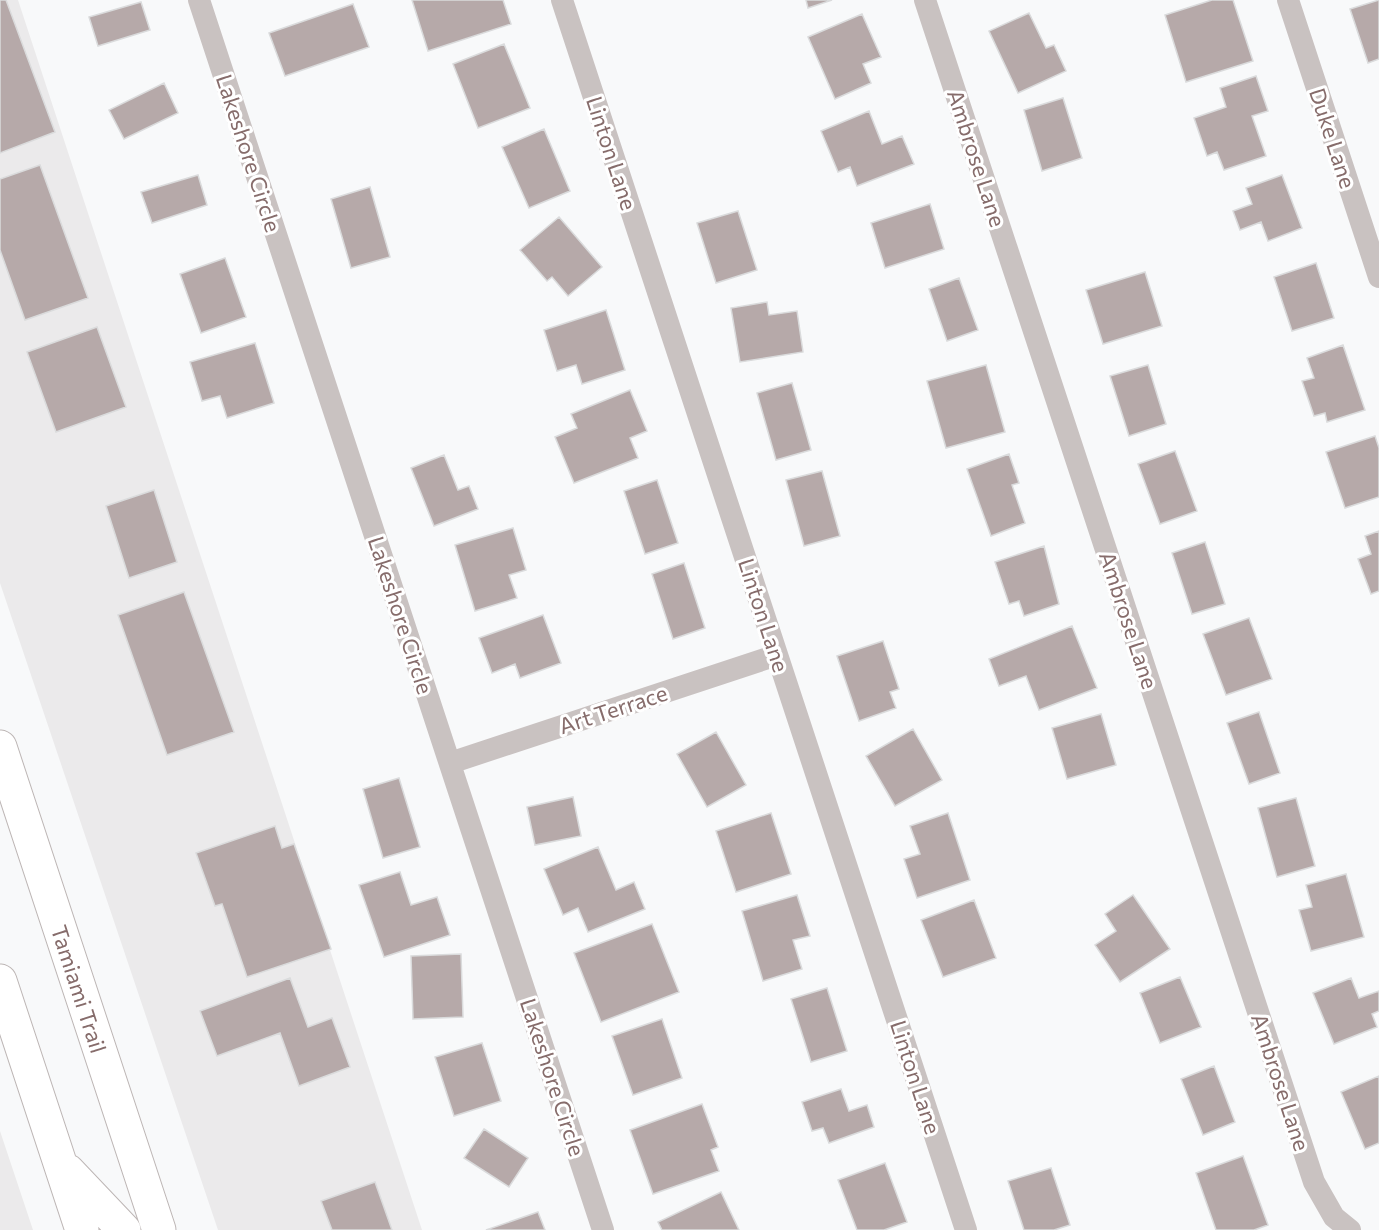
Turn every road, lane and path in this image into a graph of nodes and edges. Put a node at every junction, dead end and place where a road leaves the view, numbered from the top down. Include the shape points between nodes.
1 (199, 0) edge
2 (562, 0) edge
3 (925, 0) edge
4 (1288, 0) edge
5 (1379, 277) edge
6 (777, 655) junction
7 (0, 747) edge
8 (450, 763) junction
9 (0, 981) edge
10 (60, 1164) junction
11 (82, 1230) edge
12 (124, 1230) edge
13 (159, 1230) edge
14 (603, 1230) edge
15 (966, 1230) edge
16 (1350, 1230) edge

1 - 8 street, Lakeshore Circle
2 - 6 street, Linton Lane
3 - 16 street, Ambrose Lane via 1314,1182 1334,1217
4 - 5 street, Duke Lane
6 - 8 street, Art Terrace
6 - 15 street, Linton Lane
7 - 13 main road, Tamiami Trail
8 - 14 street, Lakeshore Circle
9 - 10 main road
10 - 11 main road
10 - 12 main road

